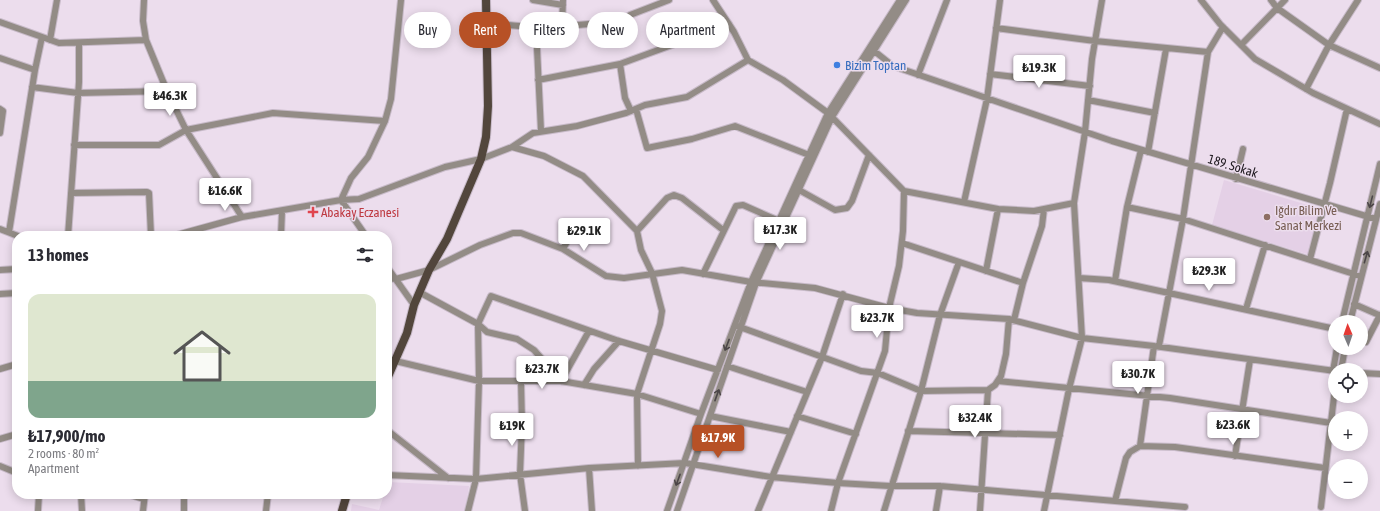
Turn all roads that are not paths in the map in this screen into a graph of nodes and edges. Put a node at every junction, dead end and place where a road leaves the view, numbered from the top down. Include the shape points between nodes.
1 (57, 0) edge
2 (144, 0) edge
3 (401, 0) edge
4 (486, 0) edge
5 (533, 0) edge
6 (669, 0) edge
7 (713, 0) edge
8 (900, 0) edge
9 (906, 0) edge
10 (947, 0) edge
11 (1000, 0) edge
12 (1102, 0) edge
13 (1201, 0) edge
14 (1271, 0) edge
15 (1285, 0) edge
16 (1358, 0) edge
17 (563, 2) edge
18 (1277, 8) junction
19 (486, 12) edge
20 (563, 12) edge
21 (638, 12) edge
22 (721, 12) edge
23 (0, 22) edge
24 (729, 24) edge
25 (1223, 27) junction
26 (996, 28) junction
27 (42, 37) junction
28 (50, 40) junction
29 (146, 40) junction
30 (1095, 41) junction
31 (79, 43) junction
32 (1241, 46) junction
33 (1329, 46) junction
34 (487, 48) edge
35 (537, 48) edge
36 (664, 48) edge
37 (1166, 49) junction
38 (873, 50) junction
39 (1208, 52) junction
40 (0, 58) edge
41 (748, 60) junction
42 (620, 64) junction
43 (1380, 68) edge
44 (34, 70) junction
45 (990, 74) junction
46 (918, 75) junction
47 (538, 80) junction
48 (1090, 86) junction
49 (32, 87) junction
50 (1306, 89) junction
51 (167, 91) junction
52 (78, 93) junction
53 (987, 99) junction
54 (1088, 100) junction
55 (1347, 108) junction
56 (0, 109) edge
57 (634, 110) junction
58 (1155, 113) junction
59 (830, 115) junction
60 (385, 122) junction
61 (1380, 124) edge
62 (186, 130) junction
63 (541, 131) junction
64 (1085, 132) junction
65 (0, 133) edge
66 (74, 145) junction
67 (512, 147) junction
68 (1243, 149) dead end
69 (1141, 150) junction
70 (1148, 152) junction
71 (809, 155) junction
72 (869, 155) junction
73 (481, 159) junction
74 (1380, 164) edge
75 (1192, 165) junction
76 (1236, 178) junction
77 (799, 190) junction
78 (904, 191) junction
79 (71, 193) junction
80 (341, 200) junction
81 (964, 202) junction
82 (1074, 203) junction
83 (1380, 204) edge
84 (1324, 205) junction
85 (1128, 206) junction
86 (998, 209) junction
87 (1044, 209) junction
88 (282, 211) junction
89 (242, 217) junction
90 (1367, 217) junction
91 (1182, 219) junction
92 (1376, 219) junction
93 (779, 221) junction
94 (0, 229) edge
95 (1377, 229) edge
96 (723, 230) junction
97 (68, 231) edge
98 (151, 231) edge
99 (191, 231) edge
100 (281, 231) edge
101 (363, 231) edge
102 (637, 231) junction
103 (9, 232) junction
104 (12, 233) edge
105 (569, 238) dead end
106 (902, 243) junction
107 (1265, 245) junction
108 (563, 249) junction
109 (1310, 259) junction
110 (959, 262) junction
111 (12, 269) edge
112 (0, 270) edge
113 (429, 270) junction
114 (986, 271) junction
115 (652, 273) junction
116 (392, 274) edge
117 (703, 274) junction
118 (1354, 274) junction
119 (1360, 276) junction
120 (1079, 278) junction
121 (392, 279) edge
122 (396, 279) junction
123 (1115, 282) junction
124 (753, 283) junction
125 (1023, 283) junction
126 (420, 292) junction
127 (12, 293) edge
128 (1169, 293) junction
129 (0, 294) edge
130 (842, 294) junction
131 (1354, 304) junction
132 (414, 305) junction
133 (889, 308) junction
134 (1246, 309) junction
135 (940, 315) junction
136 (1344, 315) edge
137 (1352, 315) edge
138 (1380, 315) edge
139 (1012, 319) junction
140 (478, 324) junction
141 (738, 326) junction
142 (1328, 327) edge
143 (589, 331) junction
144 (1082, 338) junction
145 (1368, 338) edge
146 (619, 341) junction
147 (1156, 346) junction
148 (652, 351) junction
149 (822, 357) junction
150 (392, 358) edge
151 (392, 360) edge
152 (1250, 360) junction
153 (12, 365) edge
154 (727, 366) junction
155 (0, 369) edge
156 (718, 370) junction
157 (1328, 372) edge
158 (878, 373) junction
159 (1368, 373) edge
160 (1380, 374) edge
161 (479, 381) junction
162 (521, 381) junction
163 (551, 381) junction
164 (561, 381) junction
165 (998, 381) junction
166 (584, 384) junction
167 (1069, 389) junction
168 (988, 390) junction
169 (921, 391) junction
170 (807, 392) junction
171 (637, 394) junction
172 (1147, 396) junction
173 (1242, 410) junction
174 (701, 414) junction
175 (710, 416) junction
176 (797, 416) junction
177 (1328, 423) edge
178 (908, 430) junction
179 (791, 432) junction
180 (984, 433) junction
181 (392, 434) edge
182 (856, 434) junction
183 (12, 435) edge
184 (1060, 435) junction
185 (0, 439) edge
186 (1140, 446) junction
187 (1328, 446) edge
188 (1235, 456) junction
189 (684, 463) junction
190 (693, 464) junction
191 (638, 466) junction
192 (1, 468) edge
193 (589, 468) junction
194 (1325, 468) junction
195 (12, 471) edge
196 (520, 474) junction
197 (392, 475) edge
198 (771, 477) junction
199 (448, 478) junction
200 (476, 479) junction
201 (838, 483) junction
202 (890, 486) junction
203 (940, 486) junction
204 (982, 490) junction
205 (1047, 495) junction
206 (39, 499) edge
207 (81, 499) edge
208 (145, 499) edge
209 (184, 499) edge
210 (267, 499) edge
211 (345, 499) edge
212 (1115, 501) junction
213 (1185, 507) dead end
214 (1321, 507) dead end
215 (82, 510) edge
216 (38, 511) edge
217 (77, 511) edge
218 (86, 511) edge
219 (143, 511) edge
220 (184, 511) edge
221 (266, 511) edge
222 (342, 511) edge
223 (468, 511) edge
224 (525, 511) edge
225 (592, 511) edge
226 (667, 511) edge
227 (677, 511) edge
228 (758, 511) edge
229 (831, 511) edge
230 (884, 511) edge
231 (936, 511) edge
232 (980, 511) edge
233 (1044, 511) edge

1 - 28 street
2 - 29 street
3 - 60 street via 391,99
4 - 19 main road
5 - 17 street
6 - 21 street
7 - 22 street
8 - 59 street
9 - 38 street
10 - 46 street
11 - 26 street
12 - 30 street
13 - 25 street
14 - 18 street
15 - 18 street
16 - 33 street
17 - 20 street
18 - 32 street
18 - 33 street
23 - 27 street
24 - 41 street
25 - 32 street
25 - 39 street
26 - 30 street
26 - 45 street
27 - 28 street
27 - 44 street
28 - 31 street via 59,43
29 - 31 street
29 - 51 street
30 - 37 street
30 - 48 street
31 - 52 street
32 - 50 street via 1254,59
33 - 43 street
33 - 50 street
34 - 73 main road via 488,106 486,137
35 - 47 street
36 - 42 street
37 - 39 street
37 - 58 street
38 - 46 street, 189. Sokak via 893,66
38 - 59 street
39 - 75 street
40 - 44 street
41 - 57 street via 687,97 645,105
41 - 59 street via 783,80
42 - 47 street
42 - 57 street via 625,98
44 - 49 street
45 - 48 street
45 - 53 street
46 - 53 street, 189. Sokak
47 - 63 street
48 - 54 street
49 - 52 street
49 - 103 street
50 - 55 street
51 - 52 street
51 - 62 street
52 - 66 street
53 - 64 street, 189. Sokak
53 - 81 street
54 - 58 street
54 - 64 street
55 - 61 street
55 - 84 street
56 - 65 street via 4,115
57 - 63 street via 577,126
57 - 71 street via 647,148 692,139 735,126
58 - 70 street
59 - 71 street
59 - 72 street
59 - 77 street
60 - 62 street via 277,113
60 - 80 street via 368,157 351,178
62 - 66 street via 159,145
62 - 89 street
63 - 67 street via 533,133
64 - 69 street, 189. Sokak
64 - 82 street
66 - 79 street
67 - 73 street
67 - 102 street via 544,156 583,176
68 - 76 street
69 - 70 street, 189. Sokak
69 - 85 street
70 - 75 street, 189. Sokak
71 - 93 street
72 - 77 street via 847,208 835,210
72 - 78 street
73 - 80 street via 444,167 359,199
73 - 113 main road via 447,239
74 -> 90 street
75 - 76 street, 189. Sokak
75 - 91 street
76 - 84 street, 189. Sokak
77 - 124 street
78 - 81 street
78 - 106 street
79 - 97 street
79 - 98 street via 149,193
80 - 88 street
80 - 101 street
81 - 86 street
82 - 87 street
82 - 120 street
83 - 92 street
84 - 90 street, 189. Sokak
84 - 109 street
85 - 91 street
85 - 123 street
86 - 87 street
86 - 114 street
87 - 125 street via 1042,226
88 - 89 street
88 - 100 street
89 - 99 street
90 - 92 street, 189. Sokak
90 - 118 street
91 - 107 street
91 - 128 street
92 - 95 street
93 - 96 street via 740,205 736,206
93 - 124 street
94 - 103 street
119 -> 95 street
96 - 102 street via 682,198 674,195 667,198
96 - 117 street
102 - 115 street
103 - 104 street
105 - 108 street
106 - 110 street
106 - 133 street
107 - 109 street
107 - 134 street
108 - 113 street via 521,233 513,233 480,245
108 - 115 street via 606,276 624,278
109 - 118 street
110 - 114 street
110 - 135 street
111 - 112 street
113 - 122 street
113 - 126 main road
114 - 125 street
115 - 117 street via 682,270
115 - 148 street via 662,311
116 - 122 street
117 - 124 street
118 - 119 street
118 - 136 street
119 - 131 street
120 - 123 street
120 - 144 street
121 - 122 street
122 - 132 street
123 - 128 street
124 - 130 street via 802,286
124 - 141 street
125 - 139 street
126 - 132 main road
126 - 140 street
127 - 129 street
128 - 134 street
128 - 147 street
130 - 133 street
130 - 149 street
131 - 137 street
131 - 138 street
132 - 150 main road via 407,333
133 - 135 street
133 - 158 street via 885,351
134 - 142 street
135 - 139 street
135 - 169 street
138 - 145 street
139 - 144 street
139 - 165 street
140 - 143 street via 491,296
140 - 161 street
140 - 163 street via 487,332 517,339 534,350 549,367
141 - 149 street
141 - 154 street
141 -> 156 street
143 - 146 street
143 - 164 street
144 - 147 street
144 - 167 street
146 - 148 street
146 - 166 street
147 - 152 street
147 - 172 street
148 - 156 street
148 - 171 street
149 - 158 street via 861,372
149 - 170 street
151 - 161 street
152 - 157 street
152 - 173 street
153 - 155 street
154 - 170 street
175 -> 154 street
156 - 174 street
158 - 169 street
158 - 182 street
159 - 160 street
161 - 162 street
161 - 200 street
162 - 163 street
162 - 196 street
163 - 164 street
164 - 166 street
165 - 167 street
165 - 168 street
166 - 171 street
167 - 172 street
167 - 184 street
168 - 169 street
168 - 180 street
169 - 178 street
170 - 176 street
171 - 174 street
171 - 191 street
172 - 173 street
172 - 186 street
173 - 177 street
173 - 188 street
174 - 189 street
175 - 179 street
175 - 190 street
176 - 179 street
176 - 182 street
178 - 180 street
178 - 202 street
179 - 198 street
180 - 184 street
180 - 204 street
181 - 199 street
182 - 201 street
183 - 185 street
184 - 205 street
186 - 188 street via 1175,447
186 - 212 street via 1126,458
187 - 194 street
188 - 194 street
189 - 190 street
189 - 191 street
189 -> 226 street
190 - 198 street
190 - 227 street
191 - 193 street
192 - 195 street
193 - 196 street
193 - 225 street
194 - 214 street
196 - 200 street
196 - 224 street
197 - 199 street
198 - 201 street
198 - 228 street
199 - 200 street
200 - 223 street
201 - 202 street
201 - 229 street
202 - 203 street
202 - 230 street
203 - 204 street
203 - 231 street
204 - 205 street
204 - 232 street
205 - 212 street
205 - 233 street
206 - 216 street
207 - 215 street
208 - 219 street
209 - 220 street
210 - 221 street
211 - 222 main road
212 - 213 street
215 - 217 street
215 - 218 street

